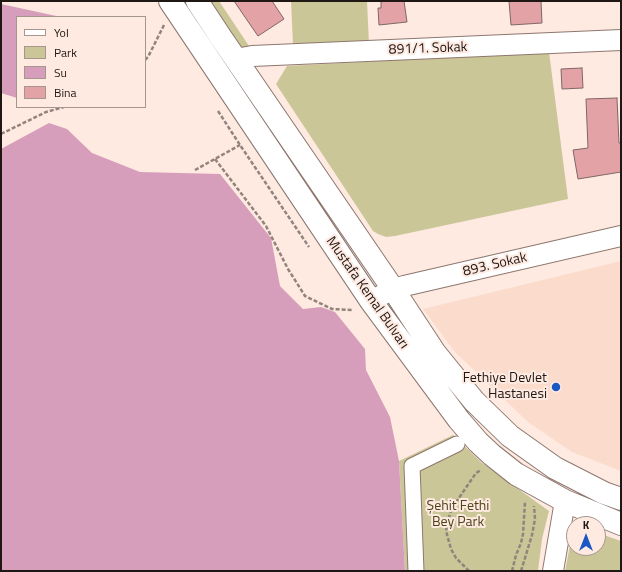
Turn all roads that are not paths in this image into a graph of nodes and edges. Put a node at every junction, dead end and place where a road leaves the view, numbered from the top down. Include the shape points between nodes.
1 (198, 1) edge
2 (175, 8) edge
3 (621, 40) edge
4 (236, 59) junction
5 (621, 236) edge
6 (393, 289) junction
7 (362, 305) junction
8 (457, 444) dead end
9 (621, 499) edge
10 (565, 501) junction
11 (621, 524) edge
12 (416, 571) edge
13 (553, 571) edge

1 - 4 main road, Mustafa Kemal Bulvarı
2 - 7 main road, Mustafa Kemal Bulvarı
3 - 4 street, 891/1. Sokak
4 - 6 main road, Mustafa Kemal Bulvarı
5 - 6 street, 893. Sokak
6 - 7 street, 893. Sokak
6 - 9 main road, Mustafa Kemal Bulvarı via 435,353 474,401 510,436 555,468
7 - 10 main road, Mustafa Kemal Bulvarı via 478,442 516,474
8 - 12 street via 412,466
10 - 11 main road, Mustafa Kemal Bulvarı
10 - 13 street

